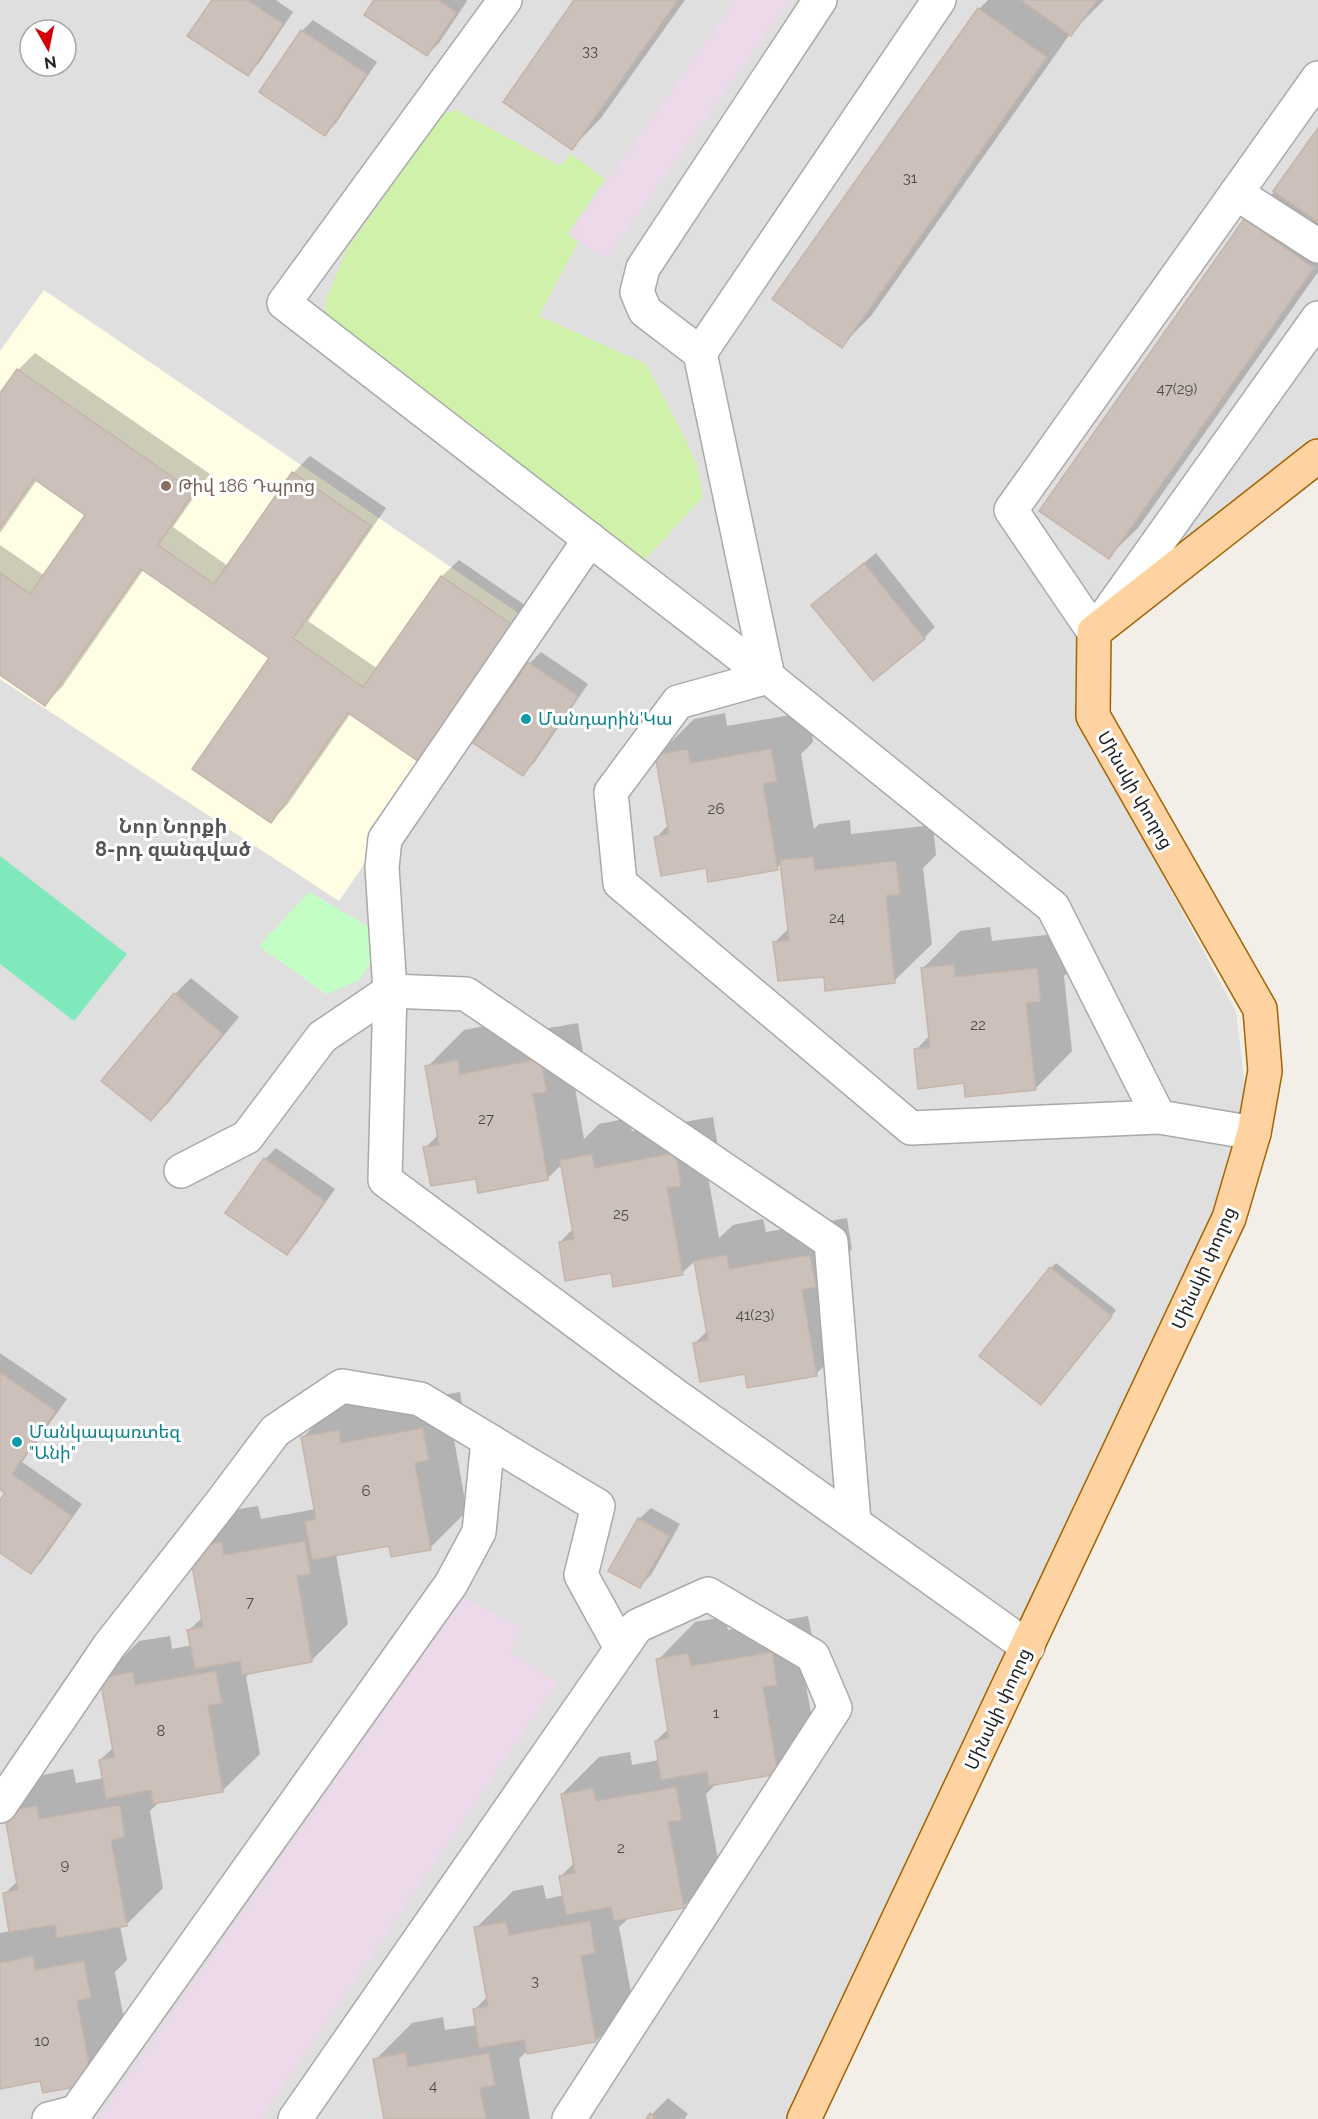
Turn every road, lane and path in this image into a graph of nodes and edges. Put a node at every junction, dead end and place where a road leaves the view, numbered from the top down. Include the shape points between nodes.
1 (505, 0) edge
2 (820, 0) edge
3 (939, 0) edge
4 (1318, 78) edge
5 (1236, 193) junction
6 (1318, 246) edge
7 (1318, 318) edge
8 (700, 353) junction
9 (1318, 456) edge
10 (590, 539) junction
11 (1094, 632) junction
12 (768, 676) junction
13 (390, 991) junction
14 (1159, 1117) junction
15 (1254, 1133) junction
16 (181, 1171) dead end
17 (488, 1440) junction
18 (854, 1522) junction
19 (1028, 1647) junction
20 (621, 1648) junction
21 (0, 1806) edge
22 (49, 2119) edge
23 (295, 2119) edge
24 (570, 2119) edge
25 (804, 2119) edge

1 - 10 lane via 284,303
2 - 8 lane via 643,268 637,292 645,311
3 - 8 lane
4 - 5 lane
5 - 6 lane
5 - 11 lane via 1011,510
7 - 11 lane
8 - 12 lane
9 - 11 main road
10 - 12 lane
10 - 13 lane via 385,839 382,867
11 - 15 main road, Մինսկի փողոց via 1093,716 1260,1009 1265,1071
12 - 14 lane via 1053,907
12 - 14 lane via 678,702 611,792 620,883 911,1128
13 - 16 lane via 322,1037 247,1137
13 - 18 lane via 385,1180 676,1396
13 - 18 lane via 466,994 831,1242
14 - 15 lane
15 - 19 main road, Մինսկի փողոց via 1229,1218
17 - 20 lane via 598,1506 580,1575
17 - 21 lane via 420,1399 342,1386 275,1431 109,1646
17 - 22 lane via 479,1532 451,1584 76,2112
18 - 19 lane
19 - 25 main road, Մինսկի փողոց
20 - 23 lane
20 - 24 lane via 637,1626 708,1594 813,1656 835,1708

